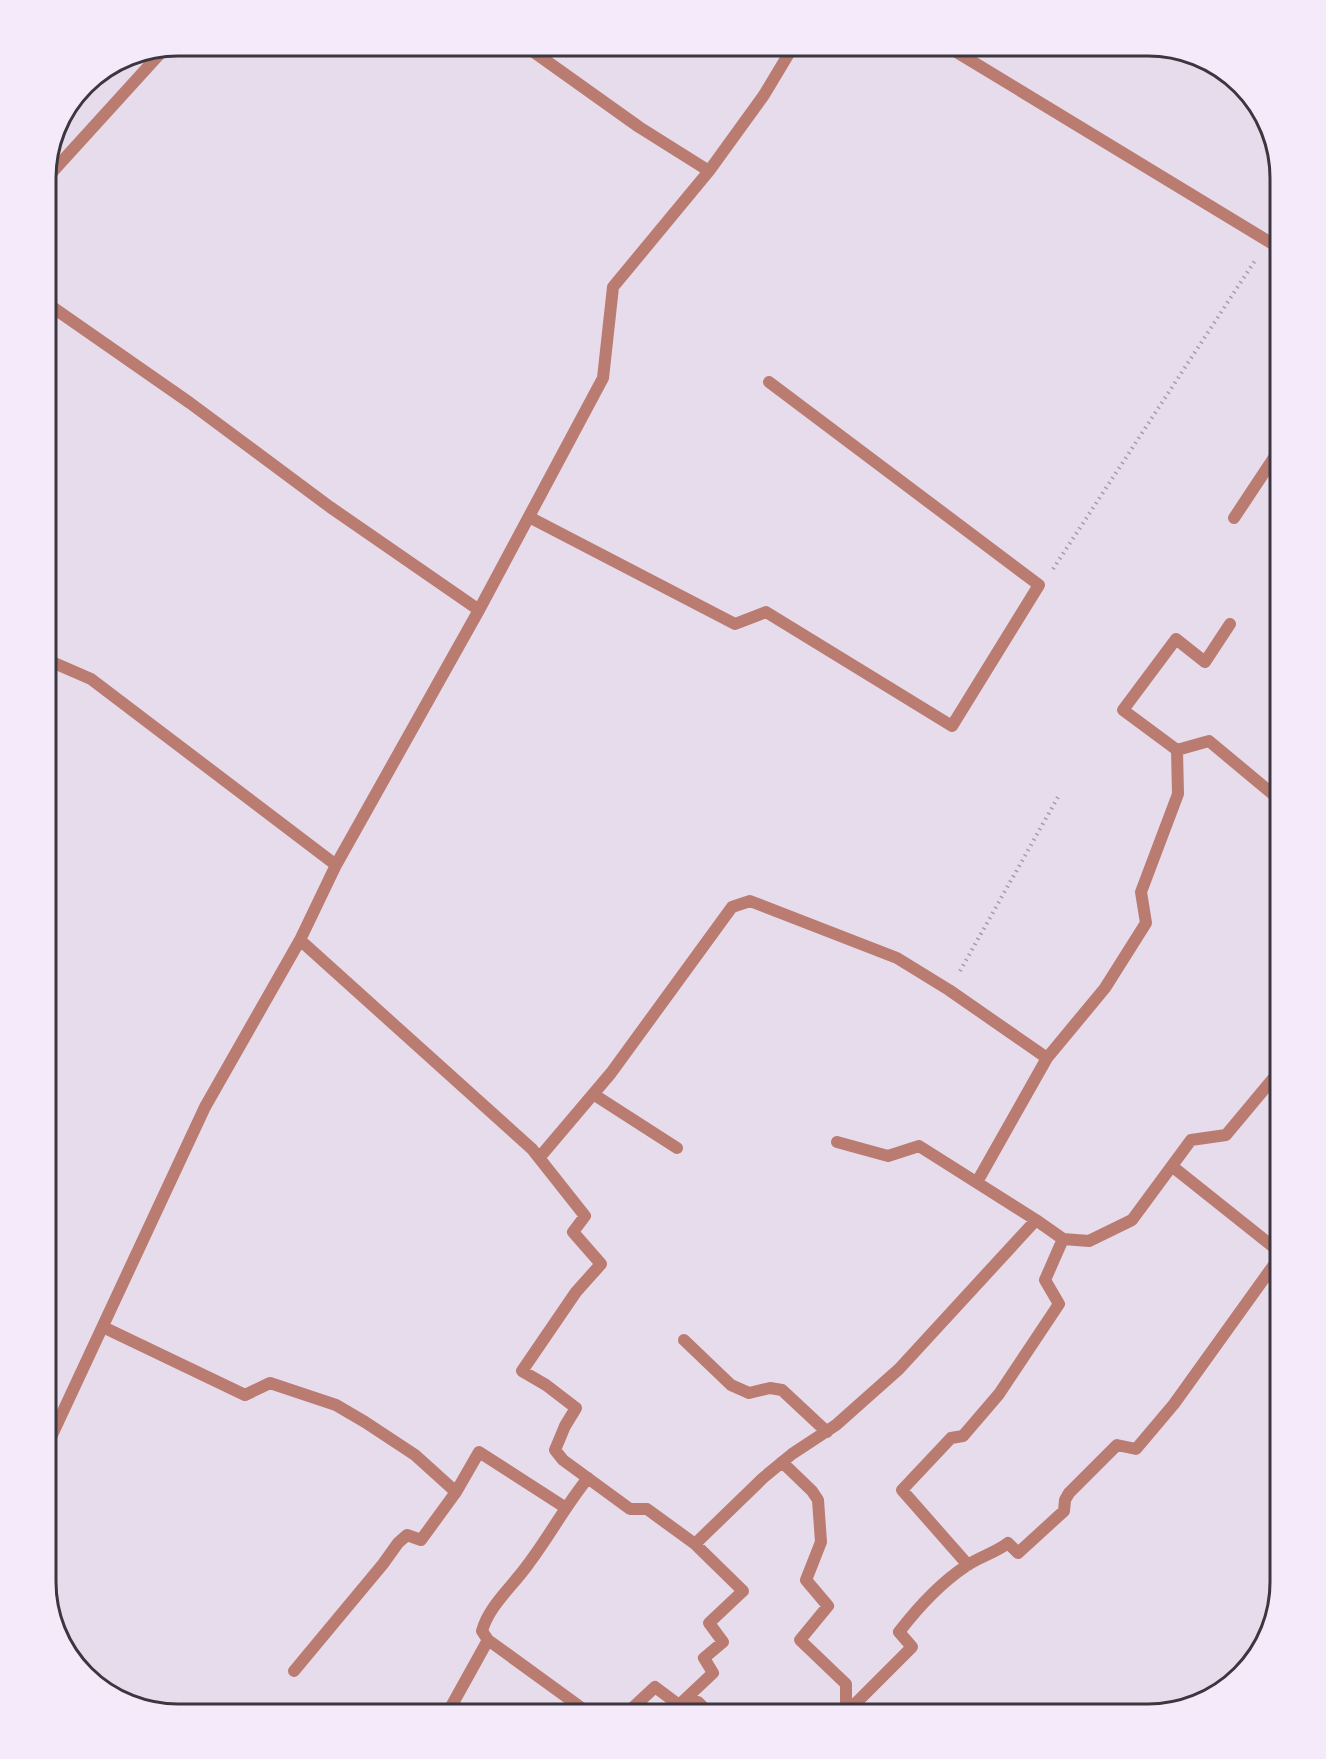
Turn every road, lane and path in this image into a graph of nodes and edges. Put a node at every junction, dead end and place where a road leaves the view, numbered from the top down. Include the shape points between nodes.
1 (539, 56) edge
2 (788, 56) edge
3 (963, 56) edge
4 (156, 58) edge
5 (56, 168) edge
6 (708, 171) junction
7 (1268, 241) joint
8 (56, 310) edge
9 (769, 382) dead end
10 (1270, 464) edge
11 (529, 517) junction
12 (1234, 518) dead end
13 (1039, 585) junction
14 (479, 610) junction
15 (1230, 624) dead end
16 (56, 664) edge
17 (1177, 750) junction
18 (1270, 792) edge
19 (1058, 797) dead end
20 (336, 865) junction
21 (300, 940) junction
22 (949, 990) junction
23 (1047, 1058) junction
24 (1270, 1082) edge
25 (593, 1094) junction
26 (837, 1142) dead end
27 (677, 1148) dead end
28 (539, 1158) junction
29 (1173, 1167) junction
30 (977, 1182) junction
31 (1036, 1220) junction
32 (1063, 1239) junction
33 (1270, 1245) edge
34 (1270, 1269) edge
35 (103, 1327) junction
36 (684, 1340) dead end
37 (56, 1427) edge
38 (827, 1432) junction
39 (782, 1462) junction
40 (588, 1479) junction
41 (456, 1492) junction
42 (566, 1508) junction
43 (696, 1544) junction
44 (968, 1565) junction
45 (488, 1640) junction
46 (294, 1671) dead end
47 (453, 1704) edge
48 (576, 1704) edge
49 (636, 1704) edge
50 (679, 1704) edge
51 (681, 1704) edge
52 (846, 1704) edge
53 (856, 1704) edge

1 - 6 street
2 - 6 street via 765,95
3 - 7 street
4 - 5 street
6 - 11 street via 613,287 603,378
7 - 13 path via 1054,569
8 - 14 street
9 - 13 street
10 - 12 street
11 - 13 street via 735,624 766,612 952,726
11 - 14 street
14 - 20 street
15 - 17 street via 1206,662 1176,639 1123,710
16 - 20 street via 90,679
17 - 18 street via 1209,741
17 - 23 street via 1178,794 1141,892 1146,923 1105,988
19 - 22 path
20 - 21 street
21 - 28 street
21 - 35 street via 205,1107
22 - 23 street
22 - 25 street via 897,958 750,901 732,907
23 - 30 street
24 - 29 street via 1226,1134 1191,1140
25 - 27 street
25 - 28 street
26 - 30 street via 888,1156 919,1146
28 - 40 street via 585,1216 573,1232 601,1264 576,1292 522,1371 576,1408 555,1450
29 - 32 street via 1132,1220 1089,1241
29 - 33 street
30 - 31 street
31 - 32 street
31 - 38 street via 899,1369
32 - 44 street via 1045,1280 1059,1305 999,1394 963,1436 951,1438 902,1490
34 - 44 street via 1174,1404 1136,1449 1117,1445 1070,1493 1064,1511 1018,1553 1008,1543
35 - 37 street
35 - 41 street via 245,1395 270,1383 336,1405 416,1455
36 - 38 street via 731,1385 749,1393 770,1388 782,1390
38 - 39 street
39 - 43 street
39 - 52 street via 818,1500 821,1542 806,1580 828,1606 800,1640 846,1684
40 - 42 street
40 - 43 street via 630,1509 647,1509
41 - 42 street via 479,1452
41 - 46 street via 421,1540 407,1534 398,1543
42 - 45 street via 486,1619 482,1631
43 - 51 street via 743,1591 709,1623 723,1642 704,1658 713,1673
44 - 53 street via 925,1599 899,1632 912,1647
45 - 47 street
45 - 48 street
49 - 50 street via 655,1686

